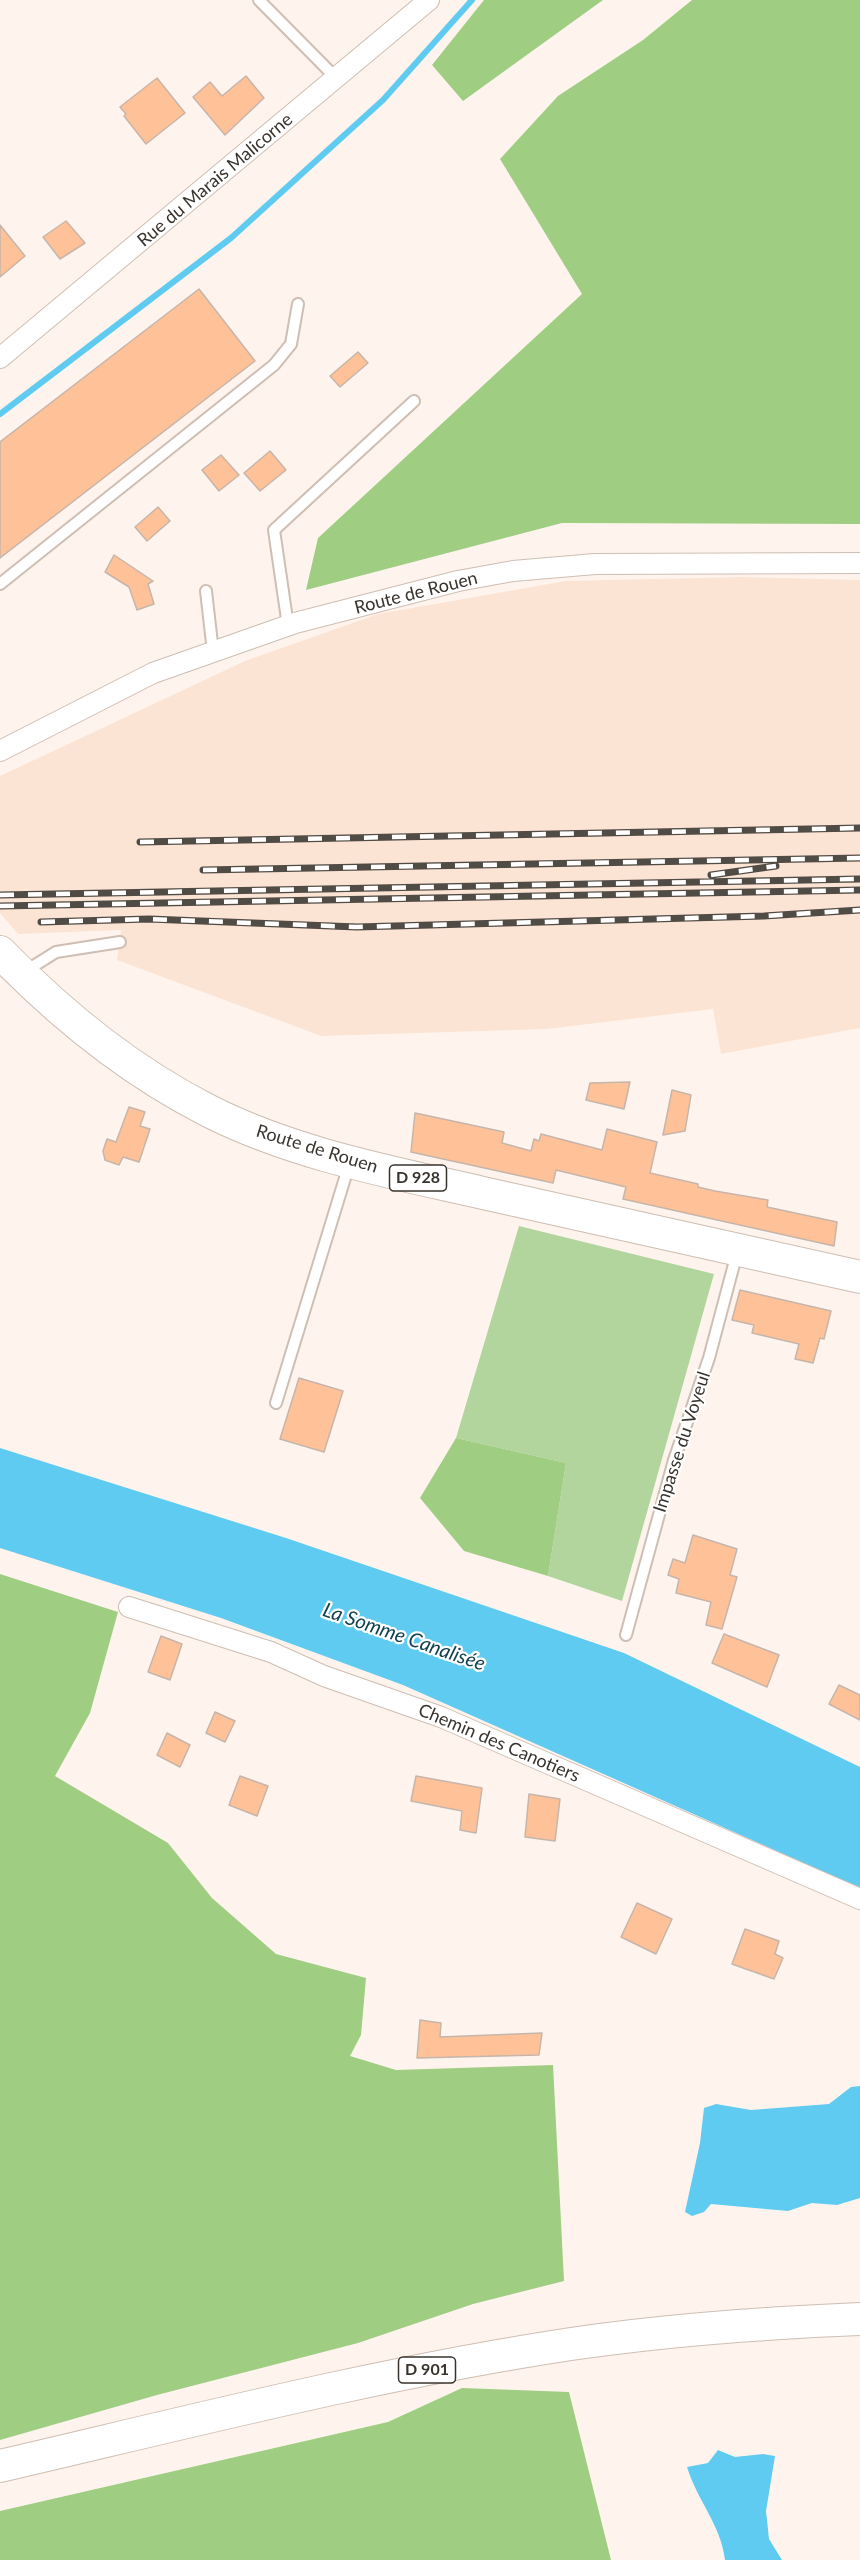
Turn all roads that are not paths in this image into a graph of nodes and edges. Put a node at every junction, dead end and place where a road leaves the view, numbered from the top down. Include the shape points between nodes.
1 (259, 0) edge
2 (429, 0) edge
3 (337, 79) junction
4 (298, 304) dead end
5 (0, 358) edge
6 (414, 401) dead end
7 (860, 563) edge
8 (0, 584) edge
9 (206, 591) dead end
10 (288, 626) junction
11 (213, 652) junction
12 (0, 751) edge
13 (120, 942) dead end
14 (10, 963) edge
15 (350, 1160) junction
16 (738, 1250) junction
17 (860, 1277) edge
18 (276, 1403) dead end
19 (129, 1607) dead end
20 (626, 1635) dead end
21 (860, 1899) edge
22 (860, 2319) edge
23 (0, 2466) edge

1 - 3 lane
2 - 3 street, Rue du Marais Malicorne
3 - 5 street, Rue du Marais Malicorne
4 - 8 lane via 291,344 274,365
6 - 10 lane via 274,531
7 - 10 street, Route de Rouen via 636,562 558,566 458,581
9 - 11 lane
10 - 11 street, Route de Rouen
11 - 12 street, Route de Rouen via 153,673
13 - 14 lane
14 - 15 main road, Route de Rouen / D 928 via 82,1029 140,1072 181,1096 252,1130
15 - 16 main road, Route de Rouen / D 928
15 - 18 lane
16 - 17 main road, Route de Rouen / D 928
16 - 20 lane, Impasse du Voyeul
19 - 21 street, Chemin des Canotiers via 271,1652 324,1676 441,1717
22 - 23 main road, D 901 via 756,2323 559,2346 332,2391

